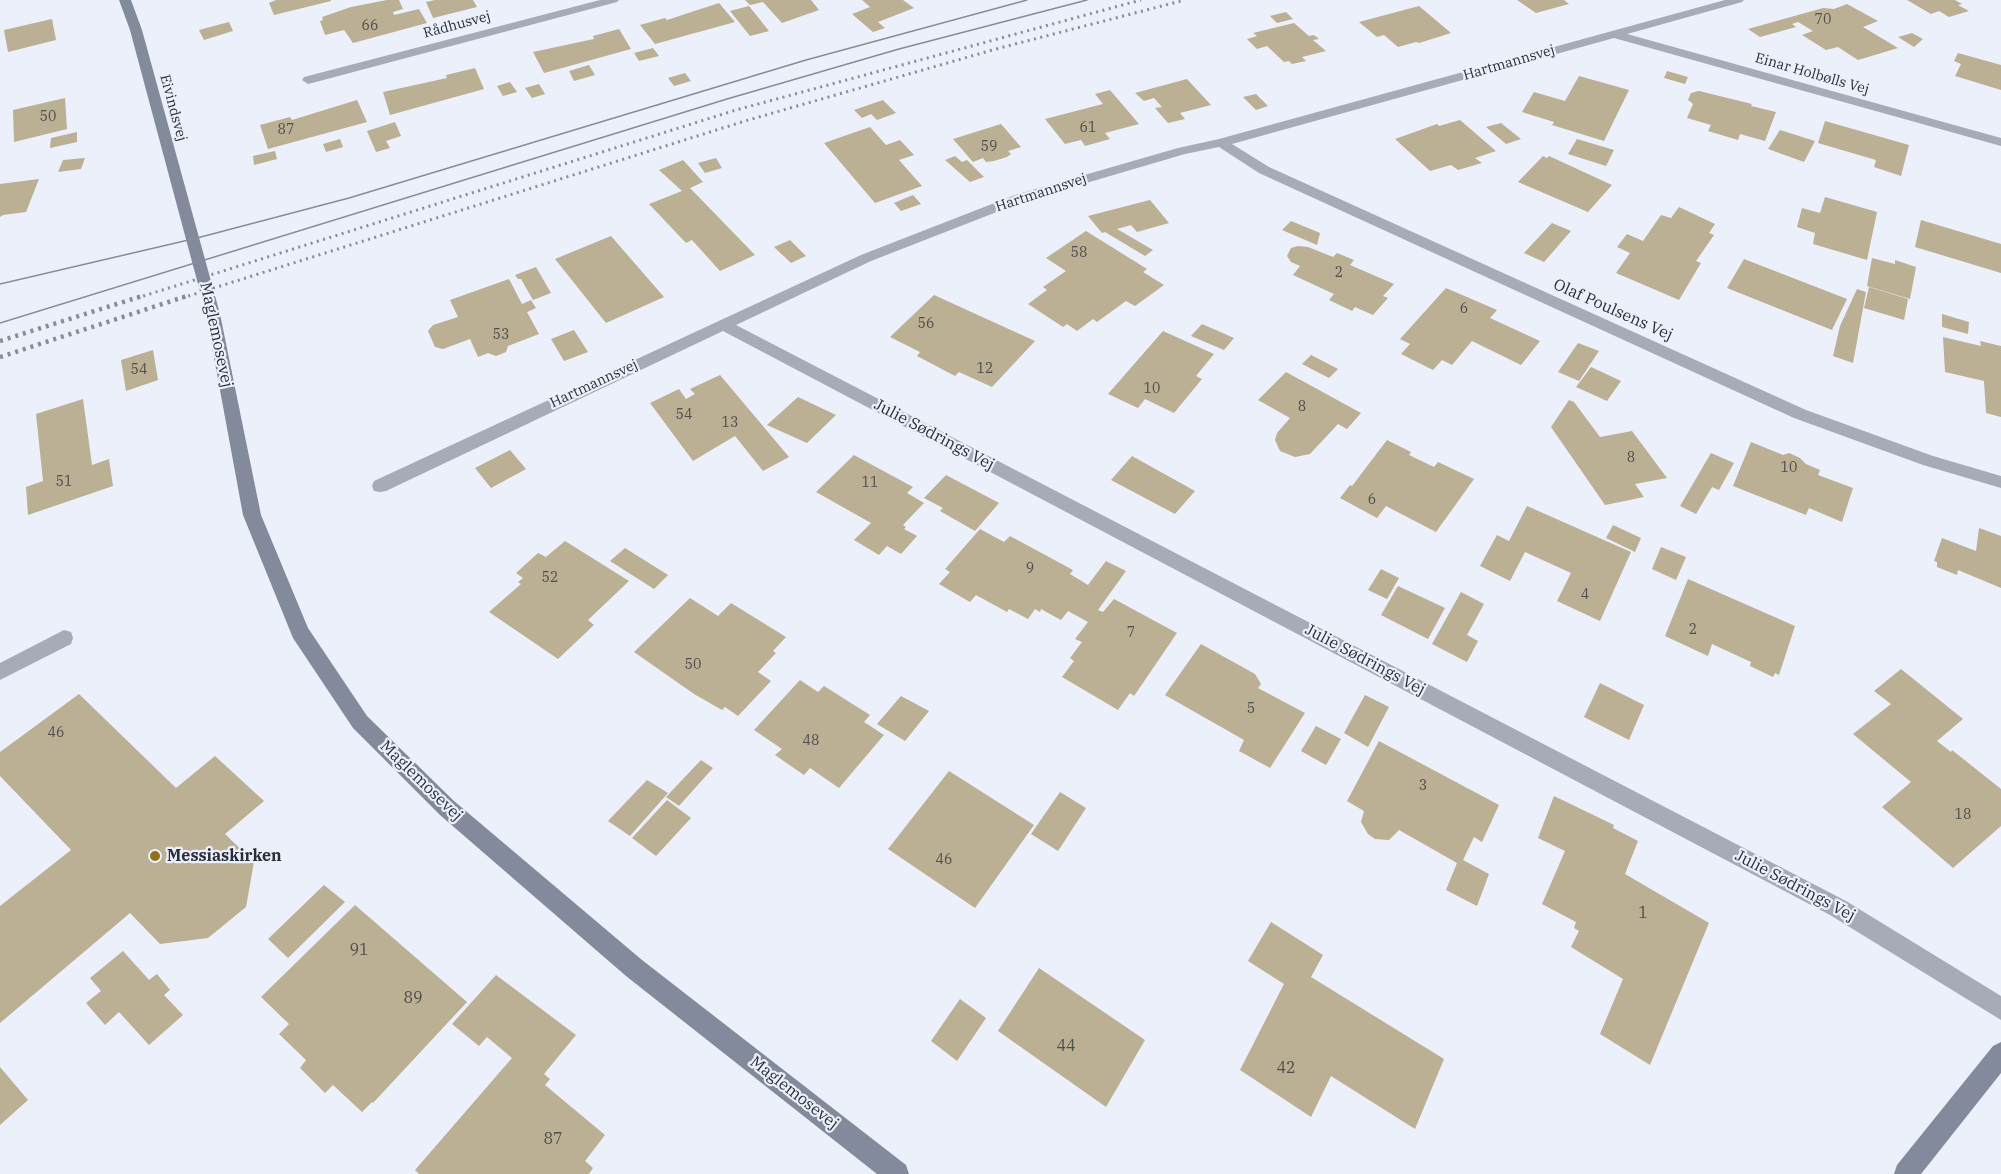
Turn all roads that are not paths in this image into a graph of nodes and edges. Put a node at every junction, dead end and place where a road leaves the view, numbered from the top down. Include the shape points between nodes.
1 (125, 0) edge
2 (612, 0) edge
3 (1738, 0) edge
4 (1616, 34) junction
5 (308, 80) dead end
6 (2001, 142) edge
7 (1221, 143) junction
8 (191, 225) joint
9 (722, 324) junction
10 (2001, 482) edge
11 (380, 486) dead end
12 (64, 638) dead end
13 (0, 672) edge
14 (2001, 1009) edge
15 (2001, 1054) edge
16 (897, 1174) edge
17 (1906, 1174) edge

1 - 8 street, Eivindsvej
2 - 5 street, Rådhusvej
3 - 4 street, Hartmannsvej
4 - 6 street, Einar Holbølls Vej
4 - 7 street, Hartmannsvej
7 - 9 street, Hartmannsvej via 1020,198 866,258
7 - 10 street, Olaf Poulsens Vej via 1264,170 1800,414 1929,461
8 - 16 street, Maglemosevej via 213,314 252,515 300,632 360,722 447,808 634,968
9 - 11 street, Hartmannsvej
9 - 14 street, Julie Sødrings Vej via 1838,908
12 - 13 street
15 - 17 street

